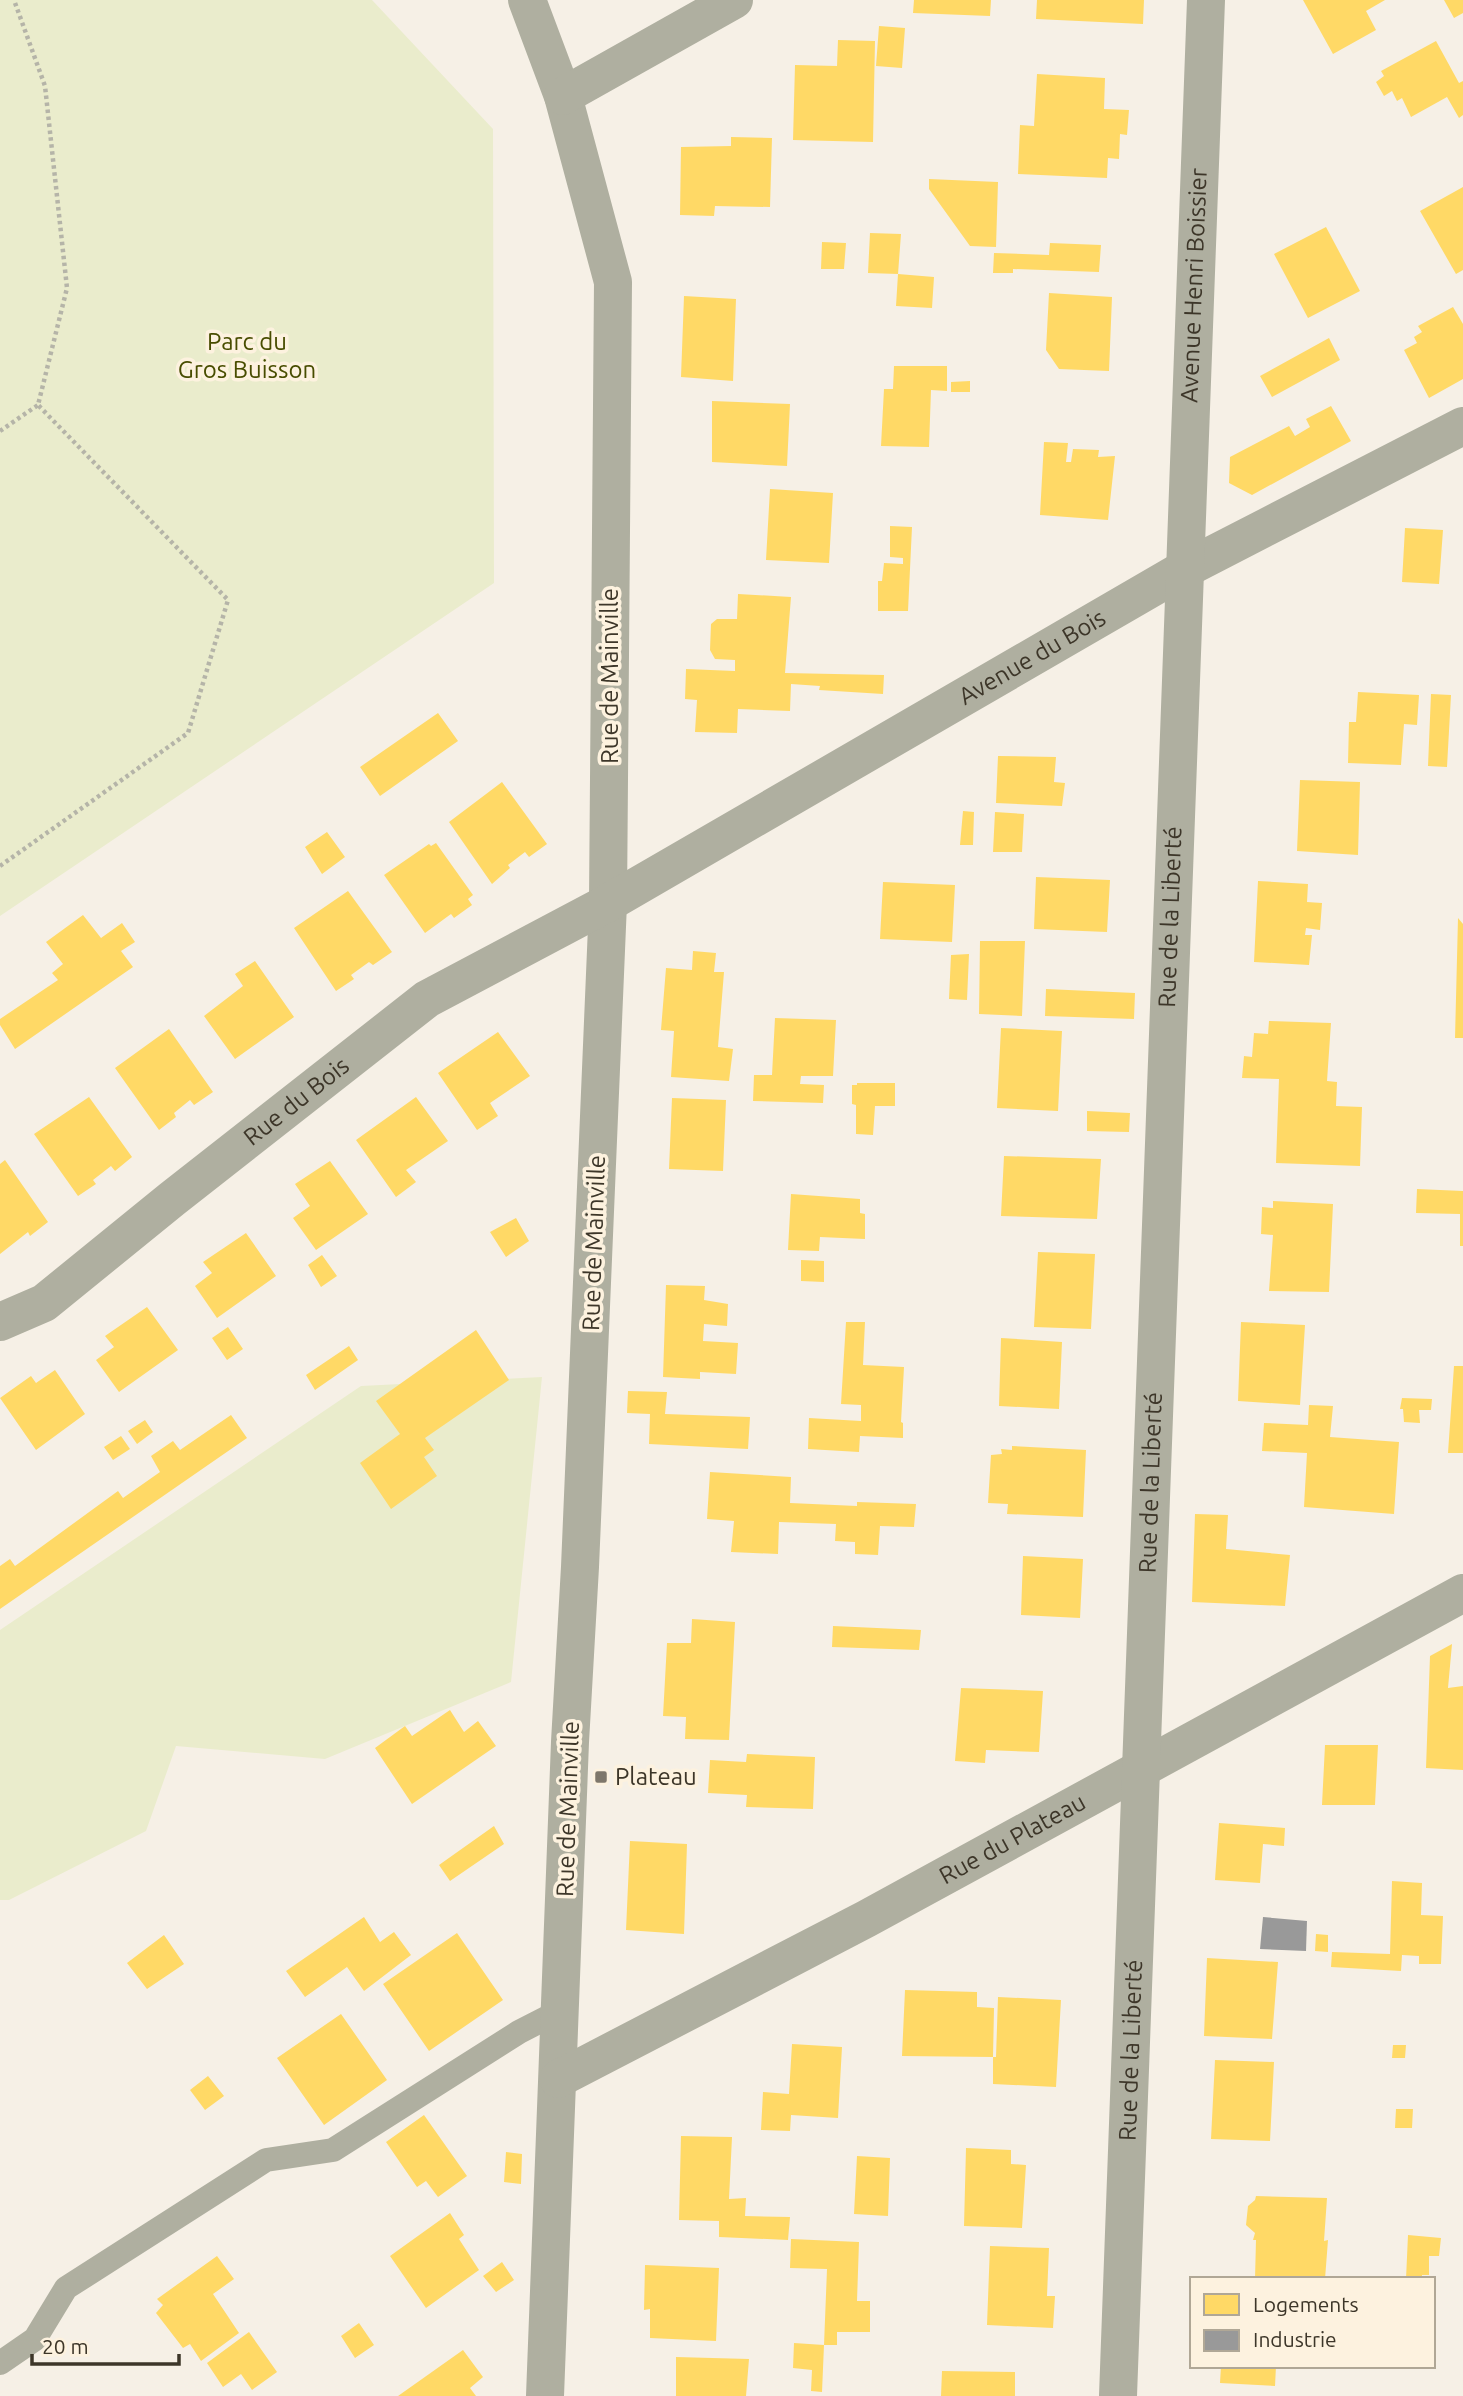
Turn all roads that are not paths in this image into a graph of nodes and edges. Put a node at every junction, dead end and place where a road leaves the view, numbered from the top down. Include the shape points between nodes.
1 (527, 0) edge
2 (734, 0) edge
3 (1206, 0) edge
4 (563, 96) junction
5 (1463, 426) edge
6 (1181, 571) junction
7 (608, 903) junction
8 (0, 1322) edge
9 (1463, 1593) edge
10 (1142, 1769) junction
11 (560, 2011) junction
12 (558, 2079) junction
13 (0, 2363) edge
14 (545, 2396) edge
15 (1118, 2396) edge

1 - 4 street, Rue de Mainville
2 - 4 street
3 - 6 street, Avenue Henri Boissier
4 - 7 street, Rue de Mainville via 613,282
5 - 6 street, Avenue du Bois
6 - 7 street, Avenue du Bois
6 - 10 street, Rue de la Liberté
7 - 8 street, Rue du Bois via 428,999 44,1303
7 - 11 street, Rue de Mainville
9 - 10 street, Rue du Plateau
10 - 12 street, Rue du Plateau
10 - 15 street, Rue de la Liberté
11 - 12 street, Rue de Mainville
11 - 13 lane via 519,2032 334,2150 266,2160 66,2288 34,2339
12 - 14 street, Rue de Mainville

